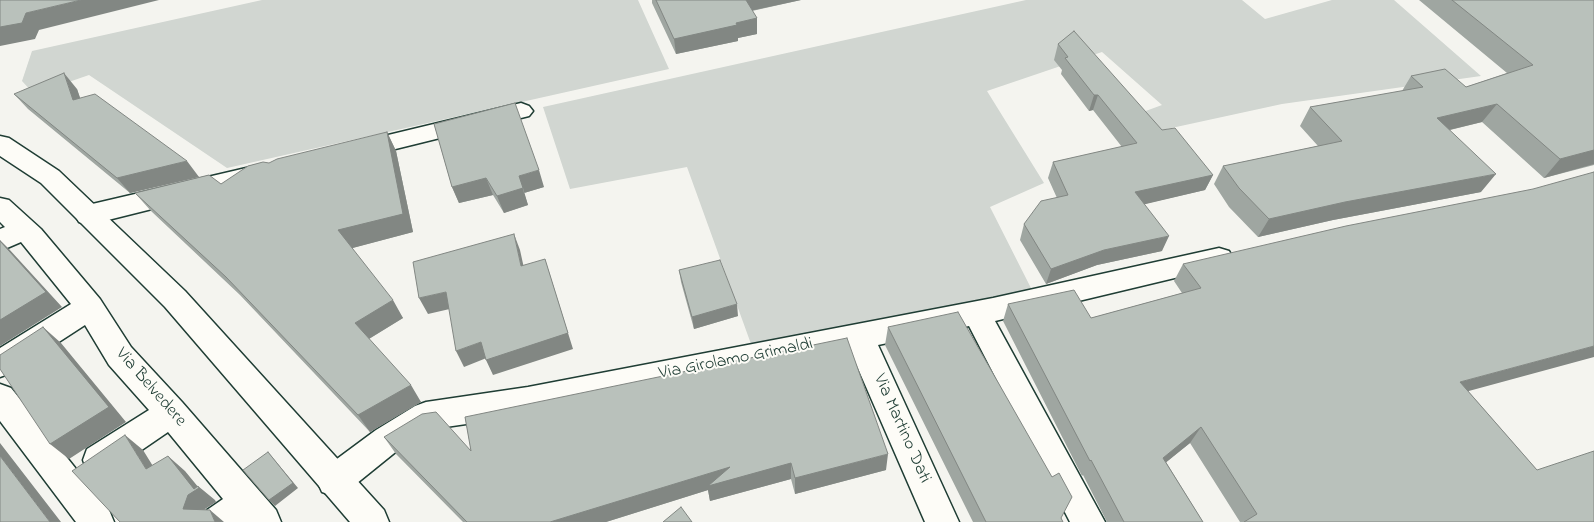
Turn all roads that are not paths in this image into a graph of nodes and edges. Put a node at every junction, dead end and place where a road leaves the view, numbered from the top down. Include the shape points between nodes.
1 (521, 111) dead end
2 (0, 144) edge
3 (329, 157) edge
4 (281, 169) edge
5 (0, 207) edge
6 (88, 215) junction
7 (12, 235) edge
8 (1246, 252) edge
9 (90, 307) junction
10 (976, 313) junction
11 (859, 336) junction
12 (0, 364) edge
13 (0, 397) edge
14 (171, 412) junction
15 (334, 481) junction
16 (65, 482) junction
17 (255, 512) edge
18 (97, 522) edge
19 (219, 522) edge
20 (372, 522) edge
21 (942, 522) edge
22 (1088, 522) edge

1 - 3 street
2 - 6 street via 50,177
4 - 6 street
5 - 7 street, Via Belvedere
6 - 15 street via 175,299
7 - 9 street, Via Belvedere via 32,236
8 - 10 street, Via Girolamo Grimaldi
9 - 12 street
9 - 14 street, Via Belvedere via 120,356
10 - 11 street, Via Girolamo Grimaldi
10 - 22 street
11 - 15 street, Via Girolamo Grimaldi via 528,401 426,416 387,440
11 - 21 street, Via Martino Dati
13 - 16 street
14 - 16 street
14 - 17 street, Via Belvedere
15 - 20 street
16 - 18 street
17 - 19 street

